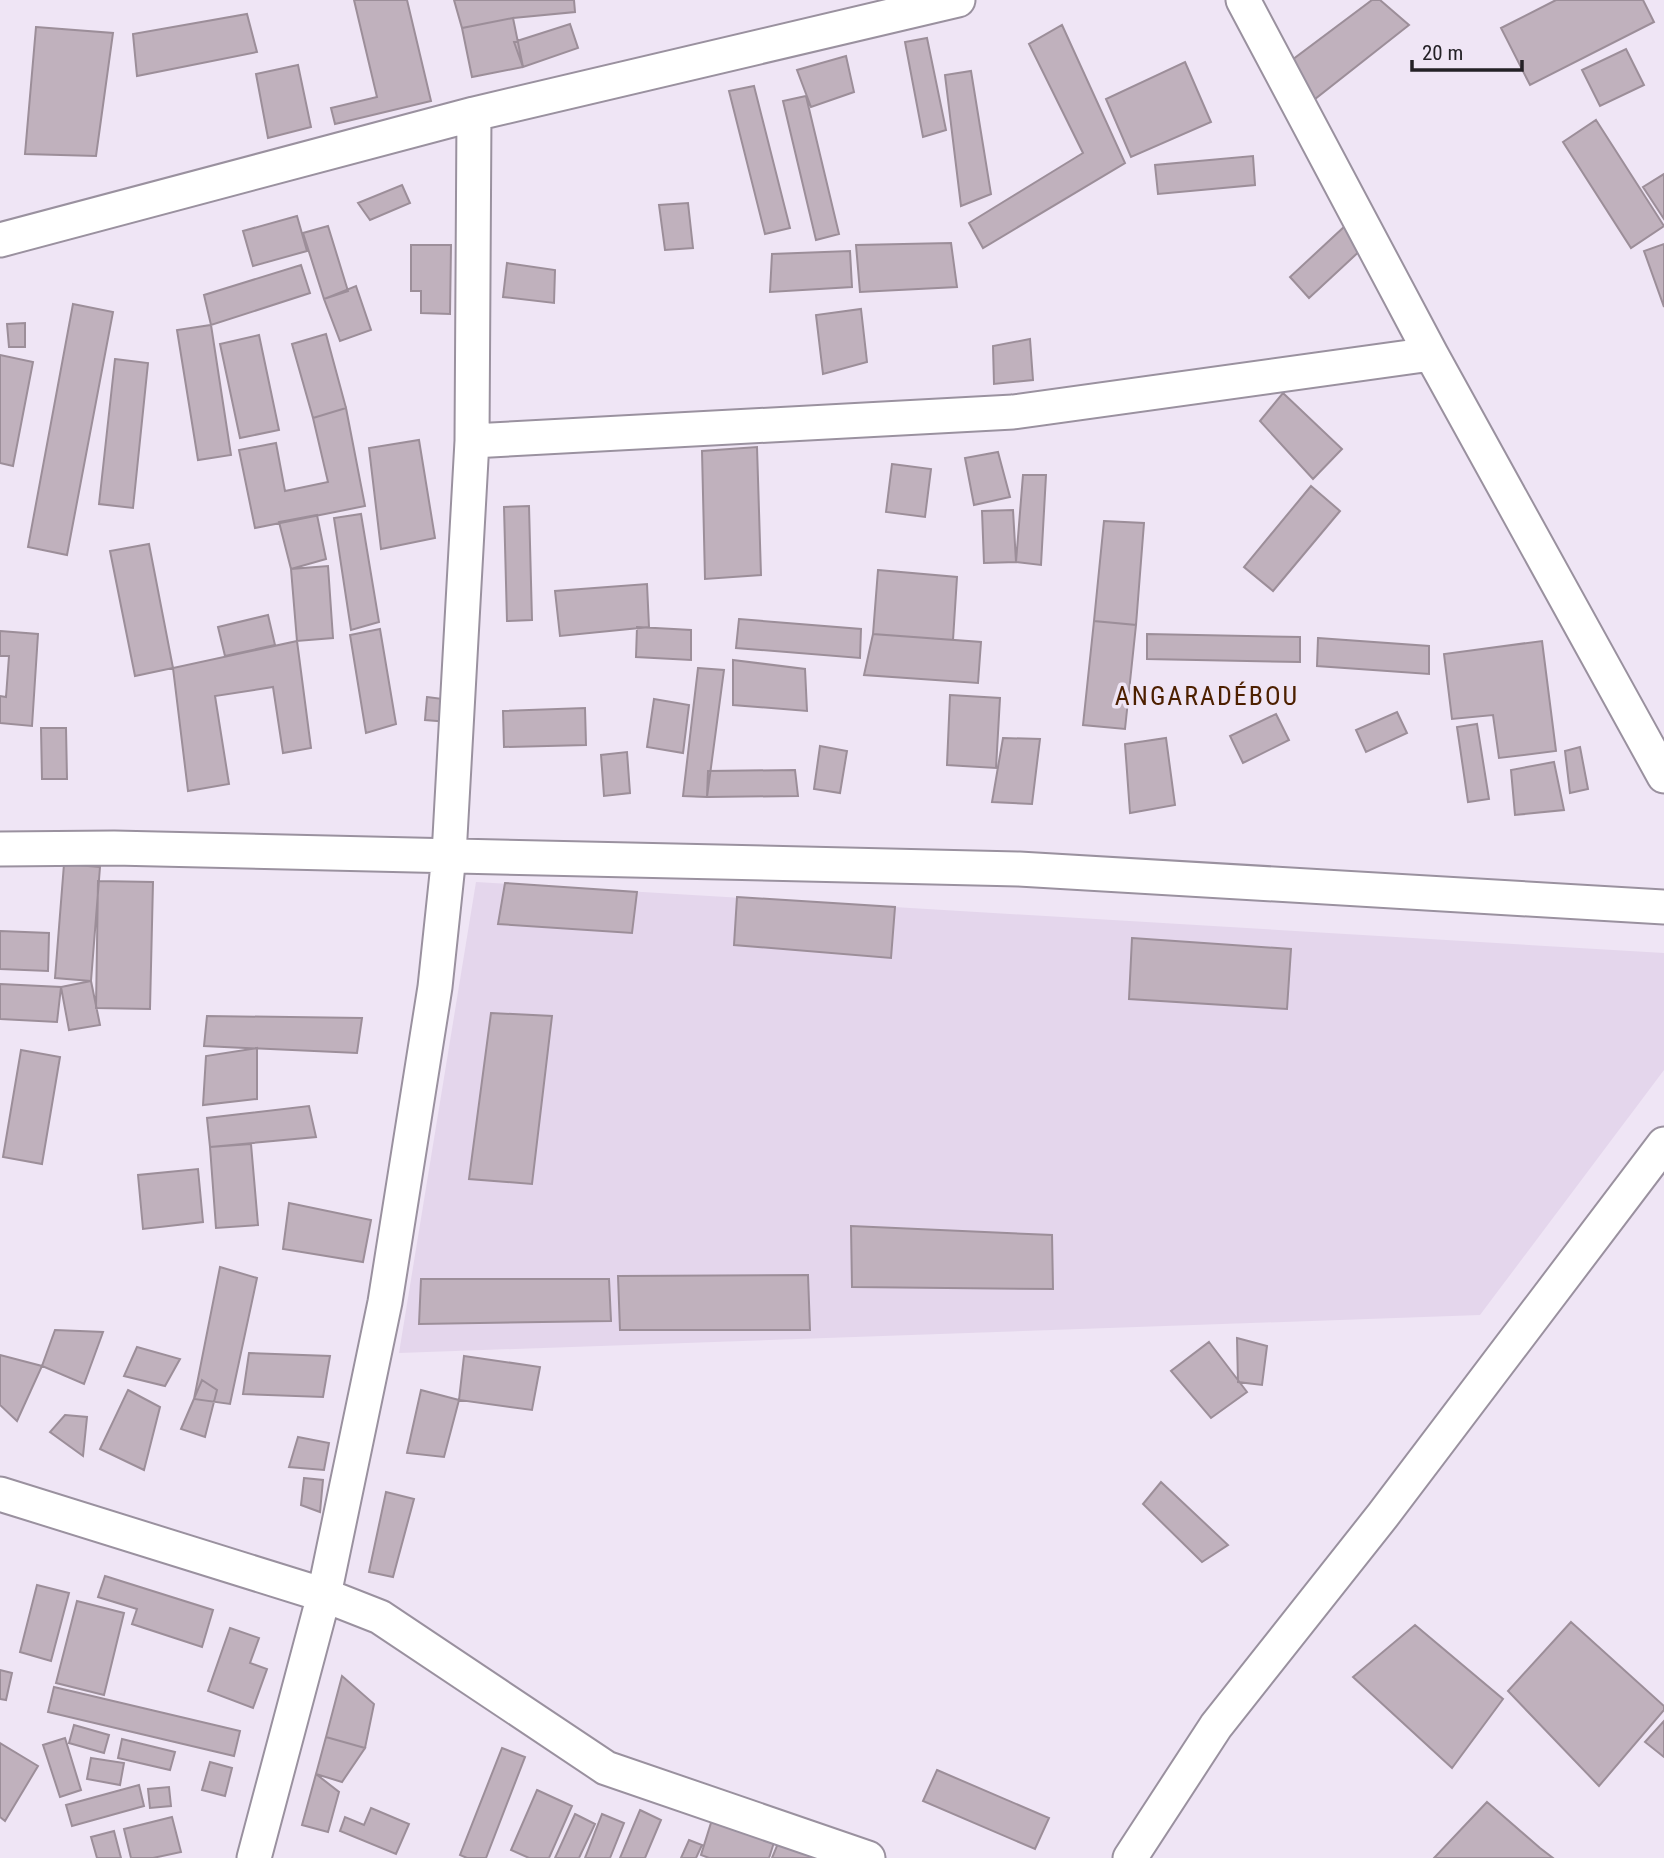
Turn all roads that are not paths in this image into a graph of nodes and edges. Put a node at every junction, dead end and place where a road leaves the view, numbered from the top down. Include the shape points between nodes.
1 (1243, 0) edge
2 (950, 1) edge
3 (474, 114) junction
4 (0, 240) edge
5 (1431, 354) junction
6 (472, 440) junction
7 (1664, 776) edge
8 (0, 849) edge
9 (449, 855) junction
10 (1664, 908) edge
11 (1664, 1144) edge
12 (0, 1494) edge
13 (324, 1595) junction
14 (254, 1858) edge
15 (868, 1858) edge
16 (1130, 1858) edge

1 - 5 street
2 - 3 street
3 - 4 street
3 - 6 street
5 - 6 street via 1013,412
5 - 7 street
6 - 9 street
8 - 9 street
9 - 10 street via 1019,869
9 - 13 street via 435,986 385,1302
11 - 16 street via 1383,1515 1216,1726
12 - 13 street
13 - 14 street
13 - 15 street via 380,1617 606,1768

